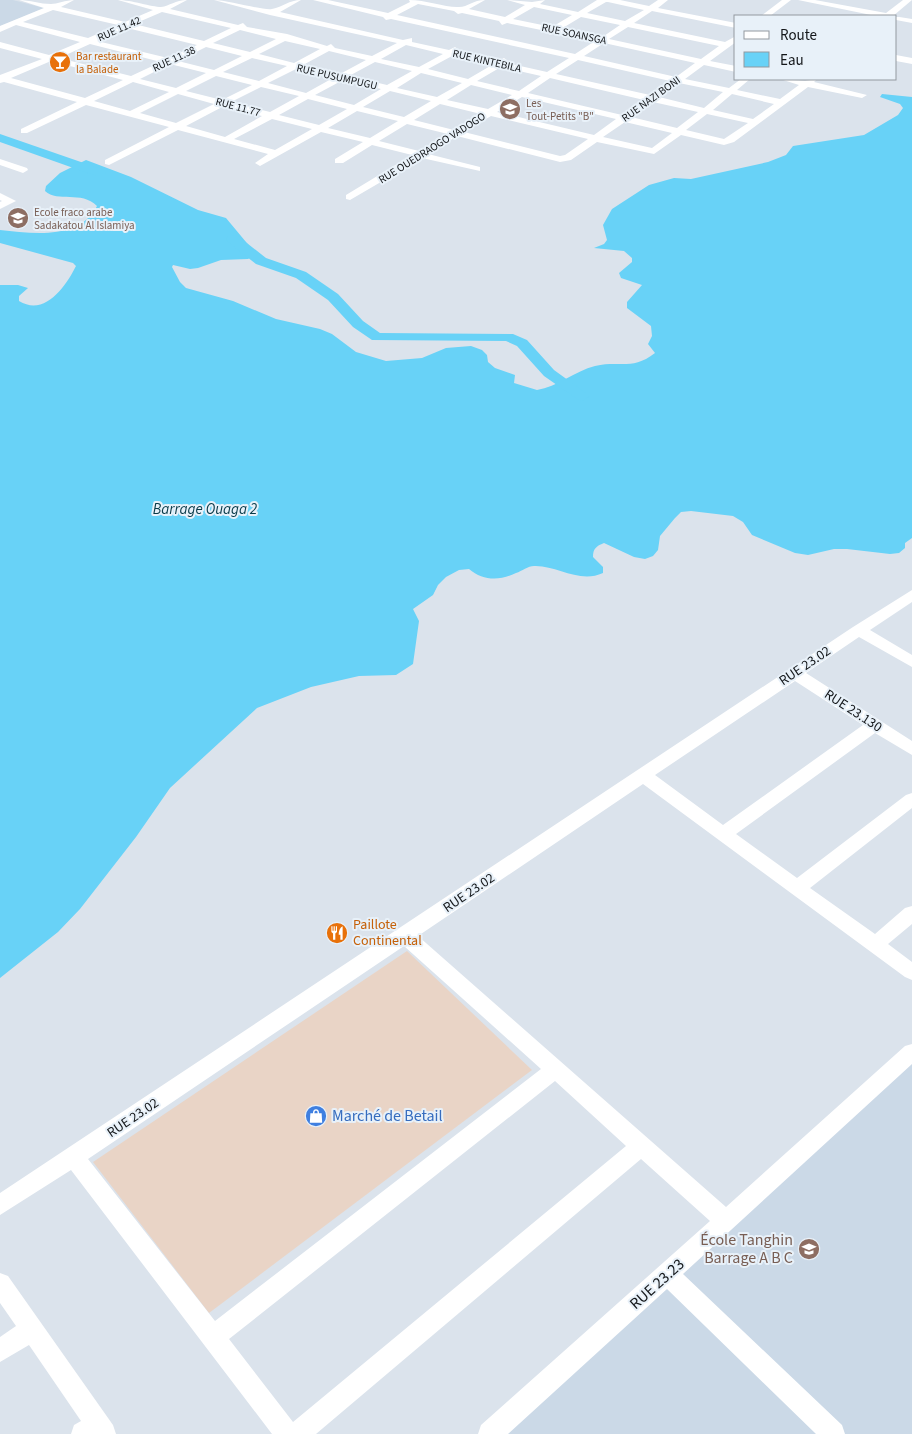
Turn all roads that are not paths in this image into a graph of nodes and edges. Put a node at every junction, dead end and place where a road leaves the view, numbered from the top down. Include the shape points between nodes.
1 (23, 0) edge
2 (70, 0) edge
3 (122, 0) edge
4 (183, 0) edge
5 (218, 0) edge
6 (297, 0) edge
7 (317, 0) edge
8 (358, 0) edge
9 (416, 0) edge
10 (481, 0) edge
11 (511, 0) edge
12 (603, 0) edge
13 (608, 0) edge
14 (664, 0) edge
15 (787, 0) edge
16 (802, 0) edge
17 (847, 0) edge
18 (906, 0) edge
19 (537, 2) edge
20 (346, 6) junction
21 (839, 7) junction
22 (52, 8) junction
23 (650, 8) junction
24 (162, 9) junction
25 (462, 10) junction
26 (272, 12) junction
27 (579, 14) junction
28 (766, 15) edge
29 (827, 15) edge
30 (883, 15) edge
31 (889, 15) edge
32 (388, 16) junction
33 (897, 18) edge
34 (506, 20) junction
35 (912, 21) edge
36 (315, 22) junction
37 (16, 23) junction
38 (626, 24) junction
39 (127, 25) junction
40 (434, 26) junction
41 (734, 26) edge
42 (239, 28) junction
43 (0, 29) edge
44 (553, 30) junction
45 (358, 32) junction
46 (479, 36) junction
47 (284, 38) junction
48 (734, 39) edge
49 (603, 40) junction
50 (90, 42) junction
51 (404, 43) junction
52 (204, 44) junction
53 (0, 45) edge
54 (726, 45) junction
55 (528, 47) junction
56 (327, 49) junction
57 (912, 52) edge
58 (450, 53) junction
59 (249, 55) junction
60 (576, 57) junction
61 (52, 59) junction
62 (373, 60) junction
63 (904, 60) edge
64 (168, 61) junction
65 (703, 62) junction
66 (499, 64) junction
67 (294, 67) junction
68 (734, 69) edge
69 (420, 71) junction
70 (214, 73) junction
71 (548, 75) junction
72 (340, 78) junction
73 (1, 79) edge
74 (131, 79) junction
75 (678, 80) junction
76 (745, 80) edge
77 (797, 80) edge
78 (810, 81) edge
79 (469, 82) junction
80 (259, 84) junction
81 (389, 89) junction
82 (177, 91) junction
83 (730, 91) junction
84 (520, 94) junction
85 (862, 95) dead end
86 (306, 96) junction
87 (650, 99) junction
88 (85, 101) junction
89 (439, 101) junction
90 (783, 103) junction
91 (224, 104) junction
92 (356, 108) junction
93 (704, 111) junction
94 (489, 113) junction
95 (131, 114) junction
96 (271, 116) junction
97 (624, 118) junction
98 (406, 120) junction
99 (755, 122) junction
100 (178, 128) junction
101 (320, 129) junction
102 (24, 131) dead end
103 (678, 131) junction
104 (456, 133) junction
105 (595, 138) junction
106 (226, 140) junction
107 (371, 142) junction
108 (276, 154) junction
109 (422, 155) junction
110 (339, 161) dead end
111 (0, 162) edge
112 (109, 162) dead end
113 (260, 163) dead end
114 (476, 169) dead end
115 (23, 170) dead end
116 (0, 196) edge
117 (350, 197) dead end
118 (0, 206) edge
119 (912, 595) edge
120 (858, 630) junction
121 (912, 662) edge
122 (794, 673) junction
123 (875, 725) junction
124 (912, 749) edge
125 (643, 775) junction
126 (912, 799) edge
127 (724, 832) junction
128 (797, 888) junction
129 (912, 913) edge
130 (405, 936) junction
131 (875, 945) junction
132 (912, 972) edge
133 (912, 1052) edge
134 (554, 1070) junction
135 (640, 1146) junction
136 (74, 1158) junction
137 (0, 1205) edge
138 (726, 1221) junction
139 (667, 1274) junction
140 (0, 1284) edge
141 (31, 1330) junction
142 (213, 1336) junction
143 (0, 1350) edge
144 (95, 1431) edge
145 (288, 1434) edge
146 (296, 1434) edge
147 (490, 1434) edge
148 (833, 1434) edge

1 - 22 street, RUE PUSUMPUGU
2 - 22 street
3 - 24 street
4 - 24 street, RUE 11.42
5 - 26 street, RUE KINTEBILA
6 - 26 street, RUE 11.38
7 - 20 street
8 - 20 street
9 - 25 street, RUE SOANSGA
9 - 32 street
10 - 25 street
11 - 19 street
12 - 27 street
13 - 23 street
14 - 23 street, RUE OUEDRAOGO VADOGO
15 - 28 street
16 - 21 street
17 - 21 street
18 - 31 street
19 - 27 street
19 - 34 street
20 - 32 street
20 - 36 street
21 - 29 street
21 - 30 street
22 - 37 street
22 - 39 street, RUE PUSUMPUGU
23 - 38 street, RUE OUEDRAOGO VADOGO
23 - 41 street
24 - 39 street, RUE 11.42
24 - 42 street
25 - 34 street, RUE SOANSGA
25 - 40 street
26 - 36 street, RUE KINTEBILA
26 - 42 street, RUE 11.38
27 - 38 street
27 - 44 street
32 - 40 street
32 - 45 street
33 - 35 street
34 - 44 street, RUE SOANSGA
34 - 46 street
36 - 45 street, RUE KINTEBILA
36 - 47 street
37 - 43 street
37 - 50 street
38 - 49 street, RUE OUEDRAOGO VADOGO
38 - 54 street
39 - 50 street, RUE 11.42
39 - 52 street, RUE PUSUMPUGU
40 - 46 street
40 - 51 street
42 - 47 street
42 - 52 street, RUE 11.38
44 - 49 street, RUE SOANSGA
44 - 55 street
45 - 51 street, RUE KINTEBILA
45 - 56 street
46 - 55 street
46 - 58 street
47 - 56 street
47 - 59 street
48 - 54 street, RUE NAZI BONI
49 - 60 street, RUE OUEDRAOGO VADOGO
49 - 65 street, RUE SOANSGA
50 - 61 street, RUE 11.42
50 - 64 street
51 - 58 street, RUE KINTEBILA
51 - 62 street
52 - 59 street, RUE PUSUMPUGU
52 - 64 street, RUE 11.38
53 - 61 street, RUE 11.77
54 - 65 street, RUE NAZI BONI
55 - 60 street
55 - 66 street
56 - 62 street
56 - 67 street
57 - 63 street
58 - 66 street, RUE KINTEBILA
58 - 69 street
59 - 67 street, RUE PUSUMPUGU
59 - 70 street
60 - 71 street, RUE OUEDRAOGO VADOGO
60 - 75 street
61 - 73 street, RUE 11.42
61 - 74 street, RUE 11.77
62 - 69 street
62 - 72 street
64 - 70 street
64 - 74 street, RUE 11.38
65 - 68 street, RUE SOANSGA
65 - 75 street, RUE NAZI BONI
66 - 71 street, RUE KINTEBILA
66 - 79 street
67 - 72 street, RUE PUSUMPUGU
67 - 80 street
69 - 79 street
69 - 81 street
70 - 80 street
70 - 82 street
71 - 84 street, RUE OUEDRAOGO VADOGO
71 - 87 street, RUE KINTEBILA
72 - 81 street, RUE PUSUMPUGU
72 - 86 street
73 - 88 street
74 - 82 street, RUE 11.77
74 - 88 street, RUE 11.38
75 - 83 street
75 - 87 street, RUE NAZI BONI
76 - 83 street
77 - 78 street
78 - 85 street
78 - 90 street
79 - 84 street
79 - 89 street
80 - 86 street
80 - 91 street
81 - 89 street, RUE PUSUMPUGU
81 - 92 street
82 - 91 street, RUE 11.77
82 - 95 street
83 - 90 street
83 - 93 street
84 - 94 street, RUE OUEDRAOGO VADOGO
84 - 97 street
86 - 92 street
86 - 96 street
87 - 93 street, RUE KINTEBILA
87 - 97 street, RUE NAZI BONI
88 - 95 street
88 - 102 street, RUE 11.38
89 - 94 street, RUE PUSUMPUGU
89 - 98 street
90 - 99 street
91 - 96 street, RUE 11.77
91 - 100 street
92 - 98 street
92 - 101 street
93 - 99 street, RUE KINTEBILA
93 - 103 street
94 - 104 street, RUE OUEDRAOGO VADOGO
94 - 105 street, RUE PUSUMPUGU
95 - 100 street
96 - 101 street, RUE 11.77
96 - 106 street
97 - 103 street
97 - 105 street, RUE NAZI BONI
98 - 104 street
98 - 107 street
99 - 103 street via 728,142
100 - 106 street
100 - 112 street
101 - 107 street, RUE 11.77
101 - 108 street
103 - 105 street, RUE PUSUMPUGU via 652,151
104 - 105 street, RUE NAZI BONI via 566,159
104 - 109 street, RUE OUEDRAOGO VADOGO
106 - 108 street
107 - 109 street, RUE 11.77
107 - 110 street
108 - 113 street
109 - 114 street, RUE 11.77
109 - 117 street, RUE OUEDRAOGO VADOGO
111 - 115 street
116 - 118 street via 10,200
119 - 120 street, RUE 23.02
120 - 121 street
120 - 122 street, RUE 23.02
122 - 123 street, RUE 23.130
122 - 125 street, RUE 23.02
123 - 124 street, RUE 23.130
123 - 127 street
125 - 127 street
125 - 130 street, RUE 23.02
126 - 128 street
127 - 128 street
128 - 131 street
129 - 131 street
130 - 134 street
130 - 136 street, RUE 23.02
131 - 132 street
133 - 138 street, RUE 23.23
134 - 135 street
134 - 142 street
135 - 138 street
135 - 146 street
136 - 137 street, RUE 23.02
136 - 142 street
138 - 139 street, RUE 23.23
139 - 147 street, RUE 23.23
139 - 148 street
140 - 141 street
141 - 143 street
141 - 144 street
142 - 145 street

